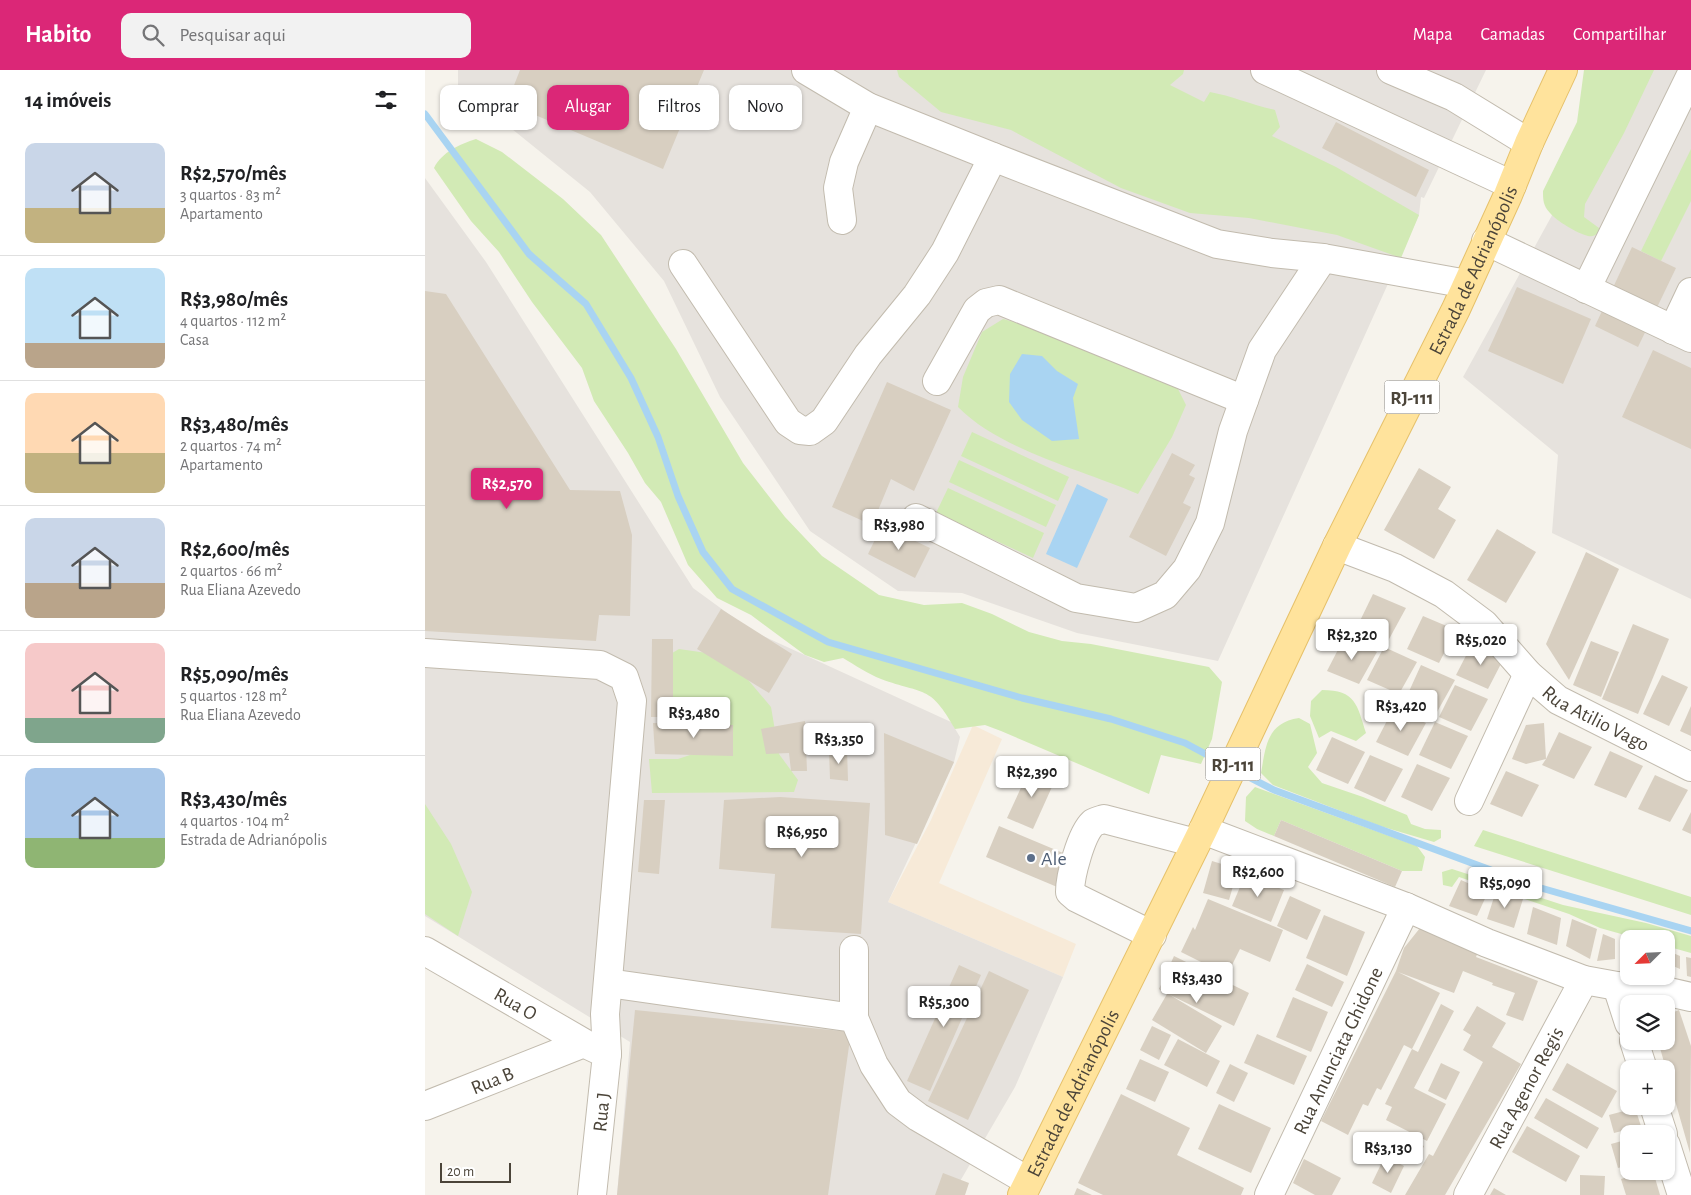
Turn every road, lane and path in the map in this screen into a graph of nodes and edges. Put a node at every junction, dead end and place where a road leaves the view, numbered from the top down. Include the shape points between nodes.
1 (806, 70) edge
2 (1265, 70) edge
3 (1391, 70) edge
4 (1563, 70) edge
5 (1691, 75) edge
6 (868, 107) junction
7 (1529, 143) junction
8 (993, 157) junction
9 (1512, 185) junction
10 (842, 220) dead end
11 (1487, 241) junction
12 (1323, 258) junction
13 (683, 264) dead end
14 (1467, 284) junction
15 (1586, 289) junction
16 (1691, 292) edge
17 (1682, 334) edge
18 (937, 381) dead end
19 (1244, 400) junction
20 (916, 518) dead end
21 (1337, 546) junction
22 (425, 653) edge
23 (1528, 674) junction
24 (1691, 767) edge
25 (1469, 801) dead end
26 (1204, 827) junction
27 (1406, 907) junction
28 (1152, 935) junction
29 (854, 950) dead end
30 (425, 951) edge
31 (1584, 980) junction
32 (608, 983) junction
33 (1617, 986) junction
34 (1620, 995) edge
35 (1691, 997) edge
36 (854, 1018) junction
37 (595, 1048) junction
38 (425, 1106) edge
39 (1675, 1173) edge
40 (1025, 1188) edge
41 (592, 1195) edge
42 (1269, 1195) edge
43 (1468, 1195) edge
44 (1682, 1195) edge

1 - 6 street
2 - 9 street
3 - 7 street via 1454,97
4 - 7 main road, Estrada de Adrianópolis / RJ-111
5 - 15 street
6 - 8 street
6 - 10 street via 843,162 838,188
7 - 9 main road, Estrada de Adrianópolis / RJ-111
8 - 12 street via 1217,244
8 - 13 street via 945,252 917,295 868,355 824,421 810,431 800,430 788,422
9 - 11 main road, Estrada de Adrianópolis / RJ-111
11 - 14 main road, Estrada de Adrianópolis / RJ-111
11 - 15 street
12 - 14 street
12 - 19 street via 1262,350
14 - 21 main road, Estrada de Adrianópolis / RJ-111
15 - 17 street
16 - 17 street
18 - 19 street via 977,310 986,303 999,300
19 - 20 street via 1210,523 1187,569 1165,595 1136,608 1076,598
21 - 23 street, Rua Atilio Vago via 1395,568 1444,594 1484,624
21 - 26 main road, Estrada de Adrianópolis / RJ-111
22 - 32 street, Rua J via 599,665 624,677 632,701
23 - 24 street, Rua Atilio Vago via 1557,700
23 - 25 street
26 - 27 street
26 - 28 main road, Estrada de Adrianópolis / RJ-111
26 - 28 street via 1105,819 1094,822 1086,833 1070,880 1070,892
27 - 31 street via 1487,943
27 - 42 street, Rua Anunciata Ghidone
28 - 40 main road, Estrada de Adrianópolis / RJ-111
29 - 36 street
30 - 37 street, Rua O
31 - 33 street
31 - 43 street, Rua Agenor Regis
32 - 36 street
32 - 37 street, Rua J via 605,1014
33 - 34 street
33 - 35 street via 1651,988
36 - 40 street via 875,1065 898,1102
37 - 38 street, Rua B via 558,1053
37 - 41 street, Rua J
39 - 44 street

